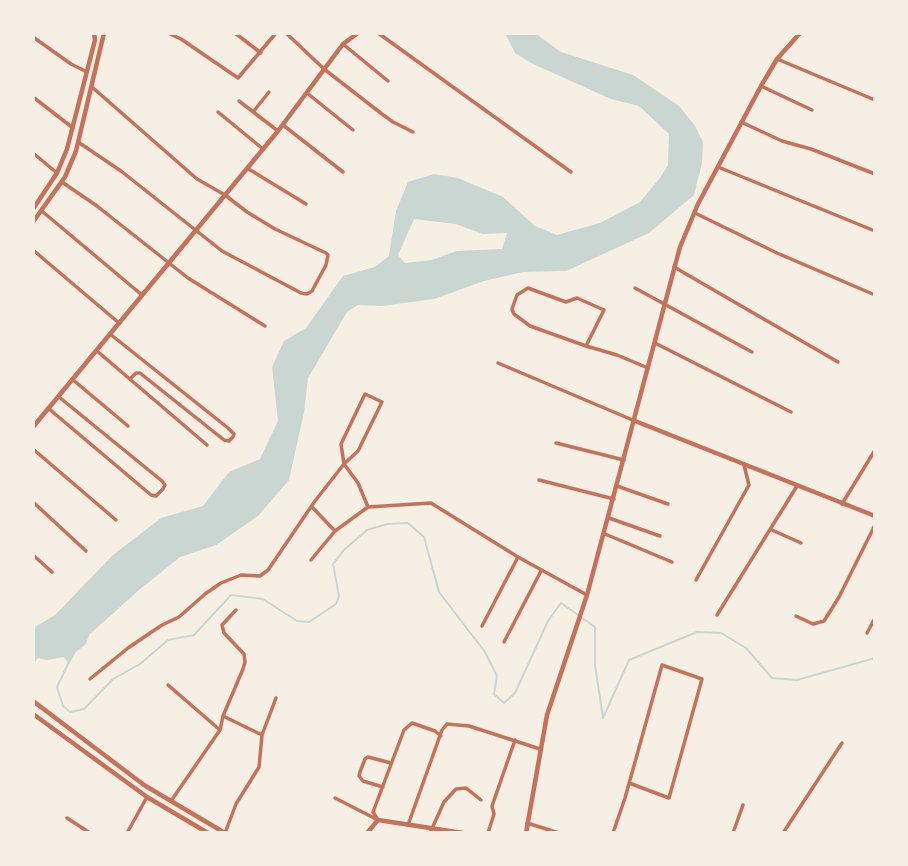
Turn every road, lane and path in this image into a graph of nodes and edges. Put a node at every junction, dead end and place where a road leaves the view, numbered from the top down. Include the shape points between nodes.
1 (94, 33) edge
2 (104, 33) edge
3 (168, 33) edge
4 (235, 33) edge
5 (276, 33) edge
6 (286, 33) edge
7 (358, 33) edge
8 (378, 33) edge
9 (800, 33) edge
10 (33, 37) edge
11 (95, 40) junction
12 (103, 42) junction
13 (343, 44) junction
14 (261, 53) junction
15 (777, 59) junction
16 (324, 69) junction
17 (87, 72) junction
18 (388, 81) dead end
19 (761, 86) junction
20 (93, 87) junction
21 (269, 92) dead end
22 (307, 93) junction
23 (33, 97) edge
24 (875, 100) edge
25 (239, 101) dead end
26 (812, 110) dead end
27 (218, 112) dead end
28 (253, 112) junction
29 (741, 122) junction
30 (283, 125) junction
31 (73, 128) junction
32 (353, 130) dead end
33 (278, 131) junction
34 (413, 132) dead end
35 (78, 142) junction
36 (263, 149) junction
37 (33, 153) edge
38 (718, 167) junction
39 (247, 168) junction
40 (343, 172) dead end
41 (571, 172) dead end
42 (57, 173) junction
43 (875, 174) edge
44 (62, 182) junction
45 (225, 195) junction
46 (36, 202) edge
47 (306, 204) dead end
48 (33, 209) edge
49 (43, 212) junction
50 (695, 212) junction
51 (33, 222) edge
52 (195, 231) junction
53 (875, 231) edge
54 (33, 250) edge
55 (168, 264) junction
56 (674, 267) junction
57 (635, 288) dead end
58 (142, 295) junction
59 (875, 295) edge
60 (663, 303) junction
61 (119, 323) junction
62 (265, 326) dead end
63 (110, 334) junction
64 (655, 343) junction
65 (586, 346) junction
66 (96, 351) junction
67 (752, 352) dead end
68 (838, 362) dead end
69 (498, 363) dead end
70 (648, 368) junction
71 (72, 379) junction
72 (130, 379) junction
73 (58, 396) junction
74 (48, 408) junction
75 (791, 412) dead end
76 (635, 421) junction
77 (33, 426) edge
78 (128, 426) dead end
79 (556, 443) dead end
80 (207, 445) dead end
81 (33, 449) edge
82 (875, 450) edge
83 (624, 460) junction
84 (344, 464) junction
85 (744, 465) junction
86 (539, 480) dead end
87 (617, 486) junction
88 (797, 486) junction
89 (614, 499) junction
90 (33, 502) edge
91 (668, 504) dead end
92 (842, 504) junction
93 (368, 507) junction
94 (313, 508) junction
95 (875, 516) edge
96 (609, 518) junction
97 (116, 520) dead end
98 (875, 525) edge
99 (772, 530) junction
100 (335, 531) junction
101 (605, 534) junction
102 (660, 536) dead end
103 (801, 543) dead end
104 (86, 551) dead end
105 (33, 555) edge
106 (518, 557) junction
107 (311, 560) dead end
108 (672, 562) dead end
109 (541, 570) junction
110 (52, 572) dead end
111 (695, 580) dead end
112 (587, 595) junction
113 (236, 610) dead end
114 (717, 615) dead end
115 (796, 616) dead end
116 (875, 618) edge
117 (482, 626) dead end
118 (867, 633) dead end
119 (504, 642) dead end
120 (90, 679) dead end
121 (168, 685) dead end
122 (276, 698) dead end
123 (33, 701) edge
124 (33, 714) edge
125 (223, 716) junction
126 (220, 730) junction
127 (262, 736) junction
128 (441, 736) junction
129 (515, 740) junction
130 (842, 743) dead end
131 (540, 749) junction
132 (391, 764) junction
133 (629, 783) junction
134 (383, 787) junction
135 (147, 797) junction
136 (335, 798) dead end
137 (481, 800) dead end
138 (171, 801) junction
139 (743, 805) dead end
140 (66, 818) dead end
141 (378, 820) junction
142 (527, 823) junction
143 (408, 825) junction
144 (431, 831) edge
145 (90, 833) edge
146 (127, 833) edge
147 (208, 833) edge
148 (225, 833) edge
149 (367, 833) edge
150 (463, 833) edge
151 (488, 833) edge
152 (526, 833) edge
153 (559, 833) edge
154 (613, 833) edge
155 (733, 833) edge
156 (783, 833) edge

1 - 11 street
2 - 12 street
3 - 14 street via 238,78
4 - 14 street
5 - 14 street
6 - 16 street
7 - 13 street
8 - 41 street
9 - 15 street
10 - 17 street
11 - 12 street
11 - 17 street
12 - 20 street
13 - 16 street
13 - 18 street
15 - 19 street
15 - 24 street
16 - 22 street
16 - 34 street
17 - 31 street
19 - 26 street
19 - 29 street
20 - 35 street
20 - 45 street via 197,179
21 - 28 street
22 - 30 street
22 - 32 street
23 - 31 street
25 - 28 street
27 - 36 street
28 - 33 street
29 - 38 street
29 - 43 street
30 - 33 street
30 - 40 street
31 - 42 street
33 - 36 street
35 - 44 street
35 - 52 street
36 - 39 street
37 - 42 street
38 - 50 street
38 - 53 street
39 - 45 street
39 - 47 street
42 - 46 street
44 - 49 street
44 - 55 street
45 - 52 street
45 - 52 street via 265,223 328,255 312,291 301,293 222,251
46 - 48 street
49 - 51 street
49 - 58 street
50 - 56 street
50 - 59 street
52 - 55 street
54 - 61 street
55 - 58 street
55 - 62 street
56 - 60 street
56 - 68 street
57 - 60 street
58 - 61 street
60 - 64 street
60 - 67 street
61 - 63 street
63 - 66 street
63 - 72 street via 228,428 233,437 224,440 140,373
64 - 70 street
64 - 75 street
65 - 65 street via 520,318 512,309 520,291 535,289 566,302 577,298 604,310
65 - 70 street
66 - 71 street
66 - 72 street
69 - 76 street
70 - 76 street
71 - 73 street
71 - 78 street
72 - 80 street
73 - 74 street
73 - 74 street via 163,481 163,489 151,495
74 - 77 street
76 - 83 street
76 - 85 street
79 - 83 street
81 - 97 street
82 - 92 street
83 - 87 street
84 - 84 street via 341,440 365,394 382,401 358,452
84 - 93 street
84 - 94 street
85 - 88 street
85 - 111 street via 749,485
86 - 89 street
87 - 89 street
87 - 91 street
88 - 92 street
88 - 99 street
89 - 96 street
90 - 104 street
92 - 95 street
93 - 100 street
93 - 106 street via 431,503
94 - 100 street
94 - 120 street via 268,570 260,576 241,575 222,583
96 - 101 street
96 - 102 street
98 - 115 street via 824,621 813,624
99 - 103 street
99 - 114 street
100 - 107 street
101 - 108 street
101 - 112 street
105 - 110 street
106 - 109 street
106 - 117 street
109 - 112 street
109 - 119 street
112 - 131 street
113 - 125 street via 222,629 244,654 245,662
116 - 118 street
121 - 126 street
122 - 127 street
123 - 138 street
124 - 135 street
125 - 126 street
125 - 127 street
126 - 138 street
127 - 148 street via 259,766
128 - 129 street via 450,723
128 - 132 street via 409,724
128 - 143 street
129 - 131 street
129 - 151 street via 492,806
130 - 156 street
131 - 142 street
132 - 134 street
132 - 134 street via 368,757 359,772 363,781
133 - 133 street via 669,798 702,679 663,665
133 - 154 street
134 - 141 street via 373,811
135 - 146 street
135 - 147 street
136 - 141 street
137 - 144 street via 466,788 456,789 444,802
138 - 148 street
139 - 155 street
140 - 145 street
141 - 143 street
141 - 149 street
142 - 152 street
142 - 153 street
143 - 144 street
144 - 150 street

